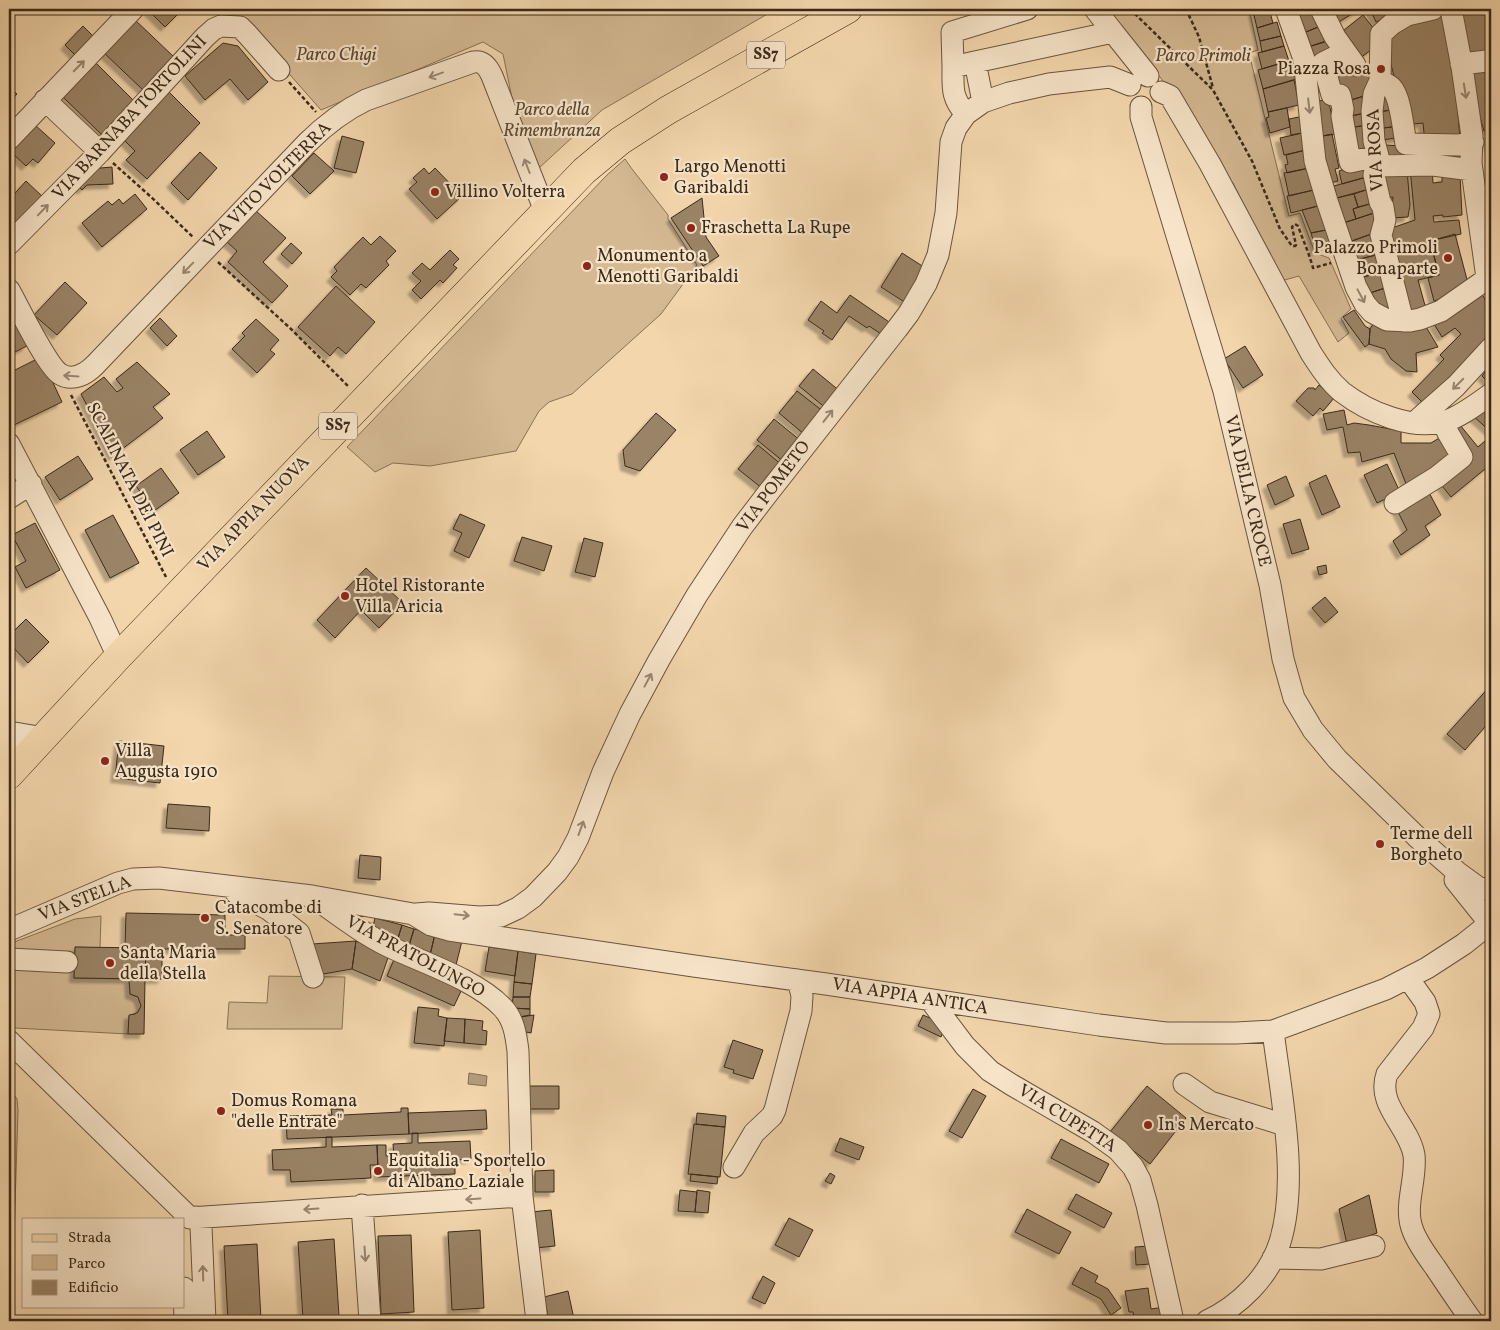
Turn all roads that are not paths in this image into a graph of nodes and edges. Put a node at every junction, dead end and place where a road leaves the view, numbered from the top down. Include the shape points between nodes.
1 (134, 9) edge
2 (848, 9) edge
3 (1027, 9) edge
4 (1095, 9) edge
5 (1287, 9) edge
6 (1322, 9) edge
7 (1451, 9) edge
8 (1419, 10) edge
9 (1113, 32) junction
10 (1362, 58) junction
11 (1491, 59) edge
12 (975, 62) junction
13 (1461, 64) junction
14 (952, 67) junction
15 (279, 70) road end
16 (1139, 80) junction
17 (1387, 86) junction
18 (1161, 92) junction
19 (45, 100) junction
20 (974, 108) junction
21 (1142, 108) junction
22 (9, 139) edge
23 (1472, 142) junction
24 (100, 152) junction
25 (1377, 161) junction
26 (1472, 170) junction
27 (545, 211) junction
28 (9, 244) edge
29 (1489, 277) edge
30 (9, 290) edge
31 (1403, 321) junction
32 (1491, 348) edge
33 (1491, 394) edge
34 (1443, 422) junction
35 (1414, 423) junction
36 (9, 444) edge
37 (31, 484) junction
38 (9, 498) edge
39 (1395, 503) dead end
40 (118, 657) junction
41 (9, 732) edge
42 (44, 738) junction
43 (10, 765) edge
44 (1416, 837) junction
45 (220, 885) junction
46 (1490, 888) edge
47 (312, 896) junction
48 (413, 914) junction
49 (1488, 922) edge
50 (9, 930) edge
51 (9, 959) edge
52 (67, 962) dead end
53 (312, 976) dead end
54 (1408, 978) junction
55 (798, 980) junction
56 (931, 1000) junction
57 (1274, 1031) junction
58 (9, 1041) edge
59 (1184, 1084) dead end
60 (1285, 1125) junction
61 (734, 1167) dead end
62 (522, 1196) junction
63 (362, 1205) junction
64 (190, 1220) edge
65 (1374, 1246) dead end
66 (1273, 1258) junction
67 (185, 1308) edge
68 (185, 1321) edge
69 (205, 1321) edge
70 (370, 1321) edge
71 (537, 1321) edge
72 (1173, 1321) edge
73 (1207, 1321) edge
74 (1472, 1321) edge

19 -> 1 street
2 - 27 main road, VIA APPIA NUOVA / SS7 via 635,130 602,155
3 - 14 street via 952,32
4 - 9 street
5 -> 31 street via 1304,59 1316,160 1346,259 1360,296 1372,312 1388,320
6 - 10 street via 1332,30
7 - 13 street
8 - 10 street, VIA ROSA via 1392,24
9 - 12 street
9 - 16 street
10 - 17 street, VIA ROSA
10 - 25 street via 1323,63 1332,95 1340,95 1350,162
11 - 13 street
12 - 14 street
12 - 20 street
13 -> 23 street
14 - 20 street via 957,103
15 - 24 street, VIA BARNABA TORTOLINI via 240,27 214,29
16 - 18 street via 1152,77 1158,82
16 - 20 street via 1110,77 1049,84 1009,93
16 - 21 street via 1129,94
17 - 23 street via 1399,108 1406,144
17 - 25 street, VIA ROSA via 1374,94 1372,111
18 - 21 street via 1155,104
18 - 35 street via 1170,96 1210,164 1321,369 1342,392 1364,406
19 - 22 street
19 - 24 street
48 -> 20 street, VIA POMETO via 500,916 533,897 568,857 630,714 697,595 742,527 897,329 926,284 938,254 945,220 951,142 956,128
21 - 44 street, VIA DELLA CROCE via 1141,117 1224,391 1291,689 1305,718 1328,748
23 - 26 street
28 -> 24 street, VIA BARNABA TORTOLINI
25 - 26 street
25 - 31 street, VIA ROSA via 1374,176 1385,220 1381,235
26 - 29 street
27 -> 30 street, VIA VITO VOLTERRA via 492,76 479,61 366,100 328,124 83,375 67,377 60,374
27 - 40 main road, VIA APPIA NUOVA / SS7
29 - 31 street via 1441,311
32 -> 35 street via 1456,386
33 - 34 street
34 - 35 street
34 - 39 street via 1462,456
36 - 37 street
37 - 38 street
37 - 40 street
40 - 42 main road, VIA APPIA NUOVA / SS7
41 - 42 street
42 - 43 main road, VIA APPIA NUOVA / SS7
44 - 46 street, VIA DELLA CROCE via 1479,888
44 - 49 street, VIA DELLA CROCE
45 - 47 street, VIA STELLA
45 - 50 street, VIA STELLA via 159,878 133,879
45 - 53 street via 268,909 299,933
46 - 49 street via 1481,907
47 - 48 street, VIA APPIA ANTICA
47 - 62 street, VIA PRATOLUNGO via 380,941 475,988 506,1012 515,1032 518,1051
48 - 55 street, VIA APPIA ANTICA via 449,930
49 - 54 street, VIA APPIA ANTICA via 1464,944
51 - 52 street
54 - 57 street, VIA APPIA ANTICA
54 - 74 street via 1430,1014 1387,1074 1384,1094 1414,1155 1410,1211 1412,1230
55 - 56 street, VIA APPIA ANTICA
55 - 61 street via 801,1011 775,1110 754,1133
56 - 57 street, VIA APPIA ANTICA via 1166,1033
56 - 72 street, VIA CUPETTA via 965,1046 990,1071 1093,1132 1118,1150 1133,1167 1145,1196
57 - 60 street
58 - 64 street
59 - 60 street via 1210,1102
60 - 66 street via 1289,1172 1287,1200 1283,1230
62 -> 63 street
62 - 71 street, VIA PRATOLUNGO
63 -> 64 street
63 -> 70 street
69 -> 64 street via 201,1226
65 - 66 street via 1321,1259
66 - 73 street via 1244,1296
67 - 68 street

